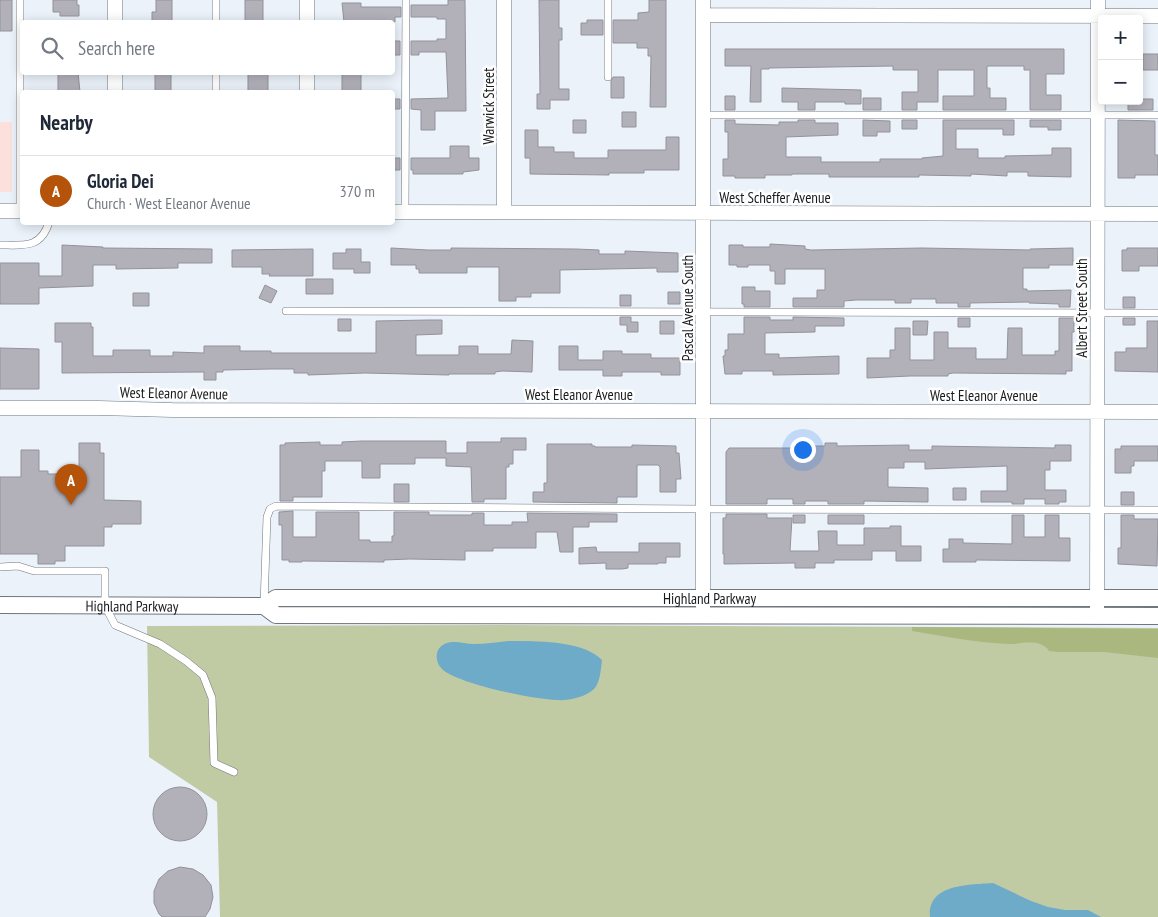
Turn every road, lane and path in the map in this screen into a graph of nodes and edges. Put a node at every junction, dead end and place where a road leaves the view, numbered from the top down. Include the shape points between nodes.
1 (20, 0) edge
2 (115, 0) edge
3 (216, 0) edge
4 (307, 0) edge
5 (406, 0) edge
6 (504, 0) edge
7 (608, 0) edge
8 (703, 0) edge
9 (1098, 0) edge
10 (703, 15) junction
11 (1098, 15) edge
12 (1098, 16) edge
13 (1143, 16) edge
14 (1158, 16) edge
15 (20, 20) edge
16 (115, 20) edge
17 (216, 20) edge
18 (307, 20) edge
19 (1098, 60) edge
20 (20, 75) edge
21 (115, 75) edge
22 (216, 75) edge
23 (307, 75) edge
24 (608, 77) dead end
25 (20, 90) edge
26 (115, 90) edge
27 (216, 90) edge
28 (307, 90) edge
29 (703, 115) junction
30 (1098, 115) junction
31 (1158, 116) edge
32 (0, 211) edge
33 (20, 211) edge
34 (399, 212) edge
35 (504, 212) junction
36 (703, 213) junction
37 (1098, 214) junction
38 (1158, 214) edge
39 (48, 225) edge
40 (0, 245) edge
41 (286, 311) dead end
42 (703, 312) junction
43 (1098, 313) junction
44 (1158, 313) edge
45 (0, 408) edge
46 (703, 410) junction
47 (1098, 412) junction
48 (1158, 412) edge
49 (703, 509) junction
50 (1098, 510) junction
51 (1158, 510) edge
52 (0, 567) edge
53 (702, 598) junction
54 (1097, 598) junction
55 (1158, 598) edge
56 (0, 606) edge
57 (105, 606) junction
58 (264, 606) junction
59 (703, 615) junction
60 (1097, 616) junction
61 (1158, 616) edge
62 (234, 772) dead end

1 - 15 lane
2 - 16 street
3 - 17 lane
4 - 18 street
5 - 34 lane
6 - 35 street, Warwick Street
7 - 24 lane
8 - 10 street, Pascal Avenue South
9 - 11 street, Albert Street South
10 - 12 street
10 - 29 street, Pascal Avenue South
13 - 14 street
19 - 30 street, Albert Street South
20 - 25 lane
21 - 26 street
22 - 27 lane
23 - 28 street
29 - 30 lane
29 - 36 street, Pascal Avenue South
30 - 31 lane
30 - 37 street, Albert Street South
32 - 33 street
34 - 35 street, West Scheffer Avenue
35 - 36 street, West Scheffer Avenue
36 - 37 street, West Scheffer Avenue
36 - 42 street, Pascal Avenue South
37 - 38 street, West Scheffer Avenue
37 - 43 street, Albert Street South
39 - 40 lane via 41,239 31,245
41 - 42 lane
42 - 43 lane
42 - 46 street, Pascal Avenue South
43 - 44 lane
43 - 47 street, Albert Street South
45 - 46 street, West Eleanor Avenue
46 - 47 street, West Eleanor Avenue
46 - 49 street, Pascal Avenue South
47 - 48 street, West Eleanor Avenue
47 - 50 street, Albert Street South
49 - 50 lane
49 - 53 street, Pascal Avenue South
49 - 58 lane via 276,506 267,517
50 - 51 lane
50 - 54 street, Albert Street South
52 - 57 lane via 18,566 34,571 105,571
53 - 54 street, Highland Parkway
53 - 58 street, Highland Parkway via 276,598
53 - 59 street, Pascal Avenue South
54 - 55 street, Highland Parkway
54 - 60 street, Albert Street South
56 - 57 street, Highland Parkway
57 - 58 street, Highland Parkway
57 - 62 lane via 115,625 160,644 204,675 212,698 214,763
58 - 59 street, Highland Parkway via 276,615
59 - 60 street, Highland Parkway
60 - 61 street, Highland Parkway

